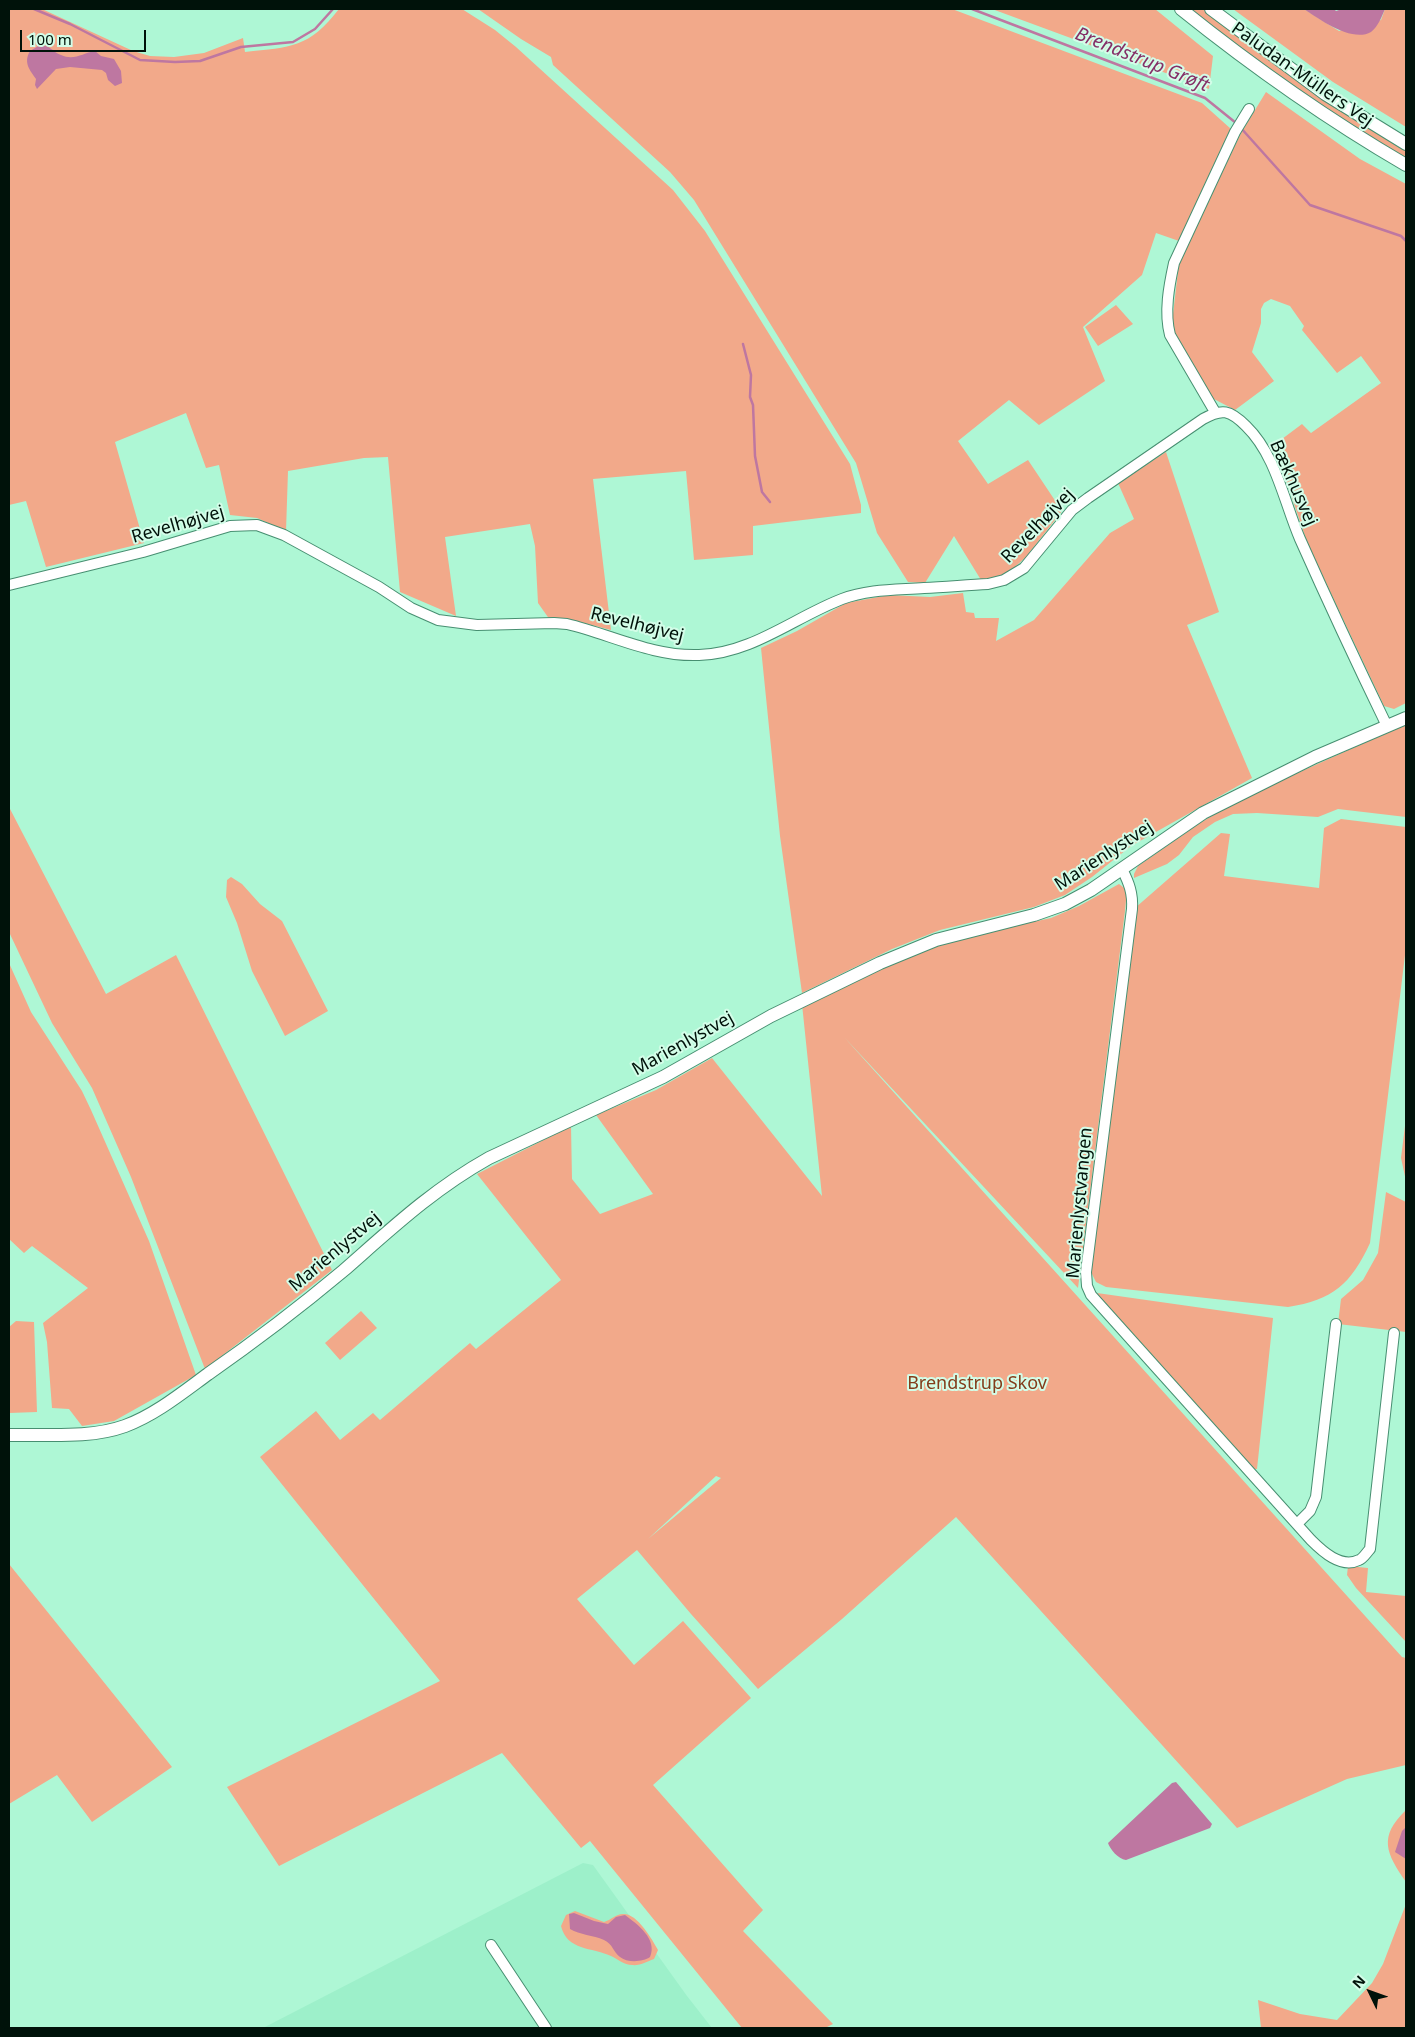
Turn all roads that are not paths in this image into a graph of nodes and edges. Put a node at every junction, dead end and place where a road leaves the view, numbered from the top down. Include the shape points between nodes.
1 (1181, 9) edge
2 (1211, 9) edge
3 (1249, 109) dead end
4 (1406, 144) edge
5 (1406, 165) edge
6 (1215, 412) junction
7 (9, 584) edge
8 (1406, 718) edge
9 (1387, 726) junction
10 (1122, 869) junction
11 (1336, 1324) dead end
12 (1394, 1333) dead end
13 (9, 1435) edge
14 (1297, 1524) junction
15 (491, 1945) dead end
16 (546, 2028) edge

1 - 5 street, Paludan-Müllers Vej via 1308,104
2 - 4 street, Paludan-Müllers Vej via 1325,94
3 - 6 street via 1235,132 1174,263 1170,283 1167,322 1170,335
6 - 7 street, Revelhøjvej via 1082,502 1024,568 1004,580 857,595 759,639 712,655 658,650 554,622 477,625 438,620 284,535 257,525 230,526 143,552
6 - 9 street, Bækhusvej via 1225,412 1242,422 1267,455 1299,536
8 - 9 street, Marienlystvej
9 - 10 street, Marienlystvej via 1243,791 1203,813
10 - 13 street, Marienlystvej via 1065,904 936,940 880,963 771,1016 663,1077 489,1158 404,1216 312,1296 220,1366 142,1418 124,1427 91,1433
10 - 14 street, Marienlystvangen via 1129,884 1132,909 1086,1272 1087,1286 1098,1305
11 - 14 street via 1316,1498 1314,1505
12 - 14 street, Marienlystvangen via 1370,1549 1360,1560 1346,1562 1337,1559 1321,1550
15 - 16 street

